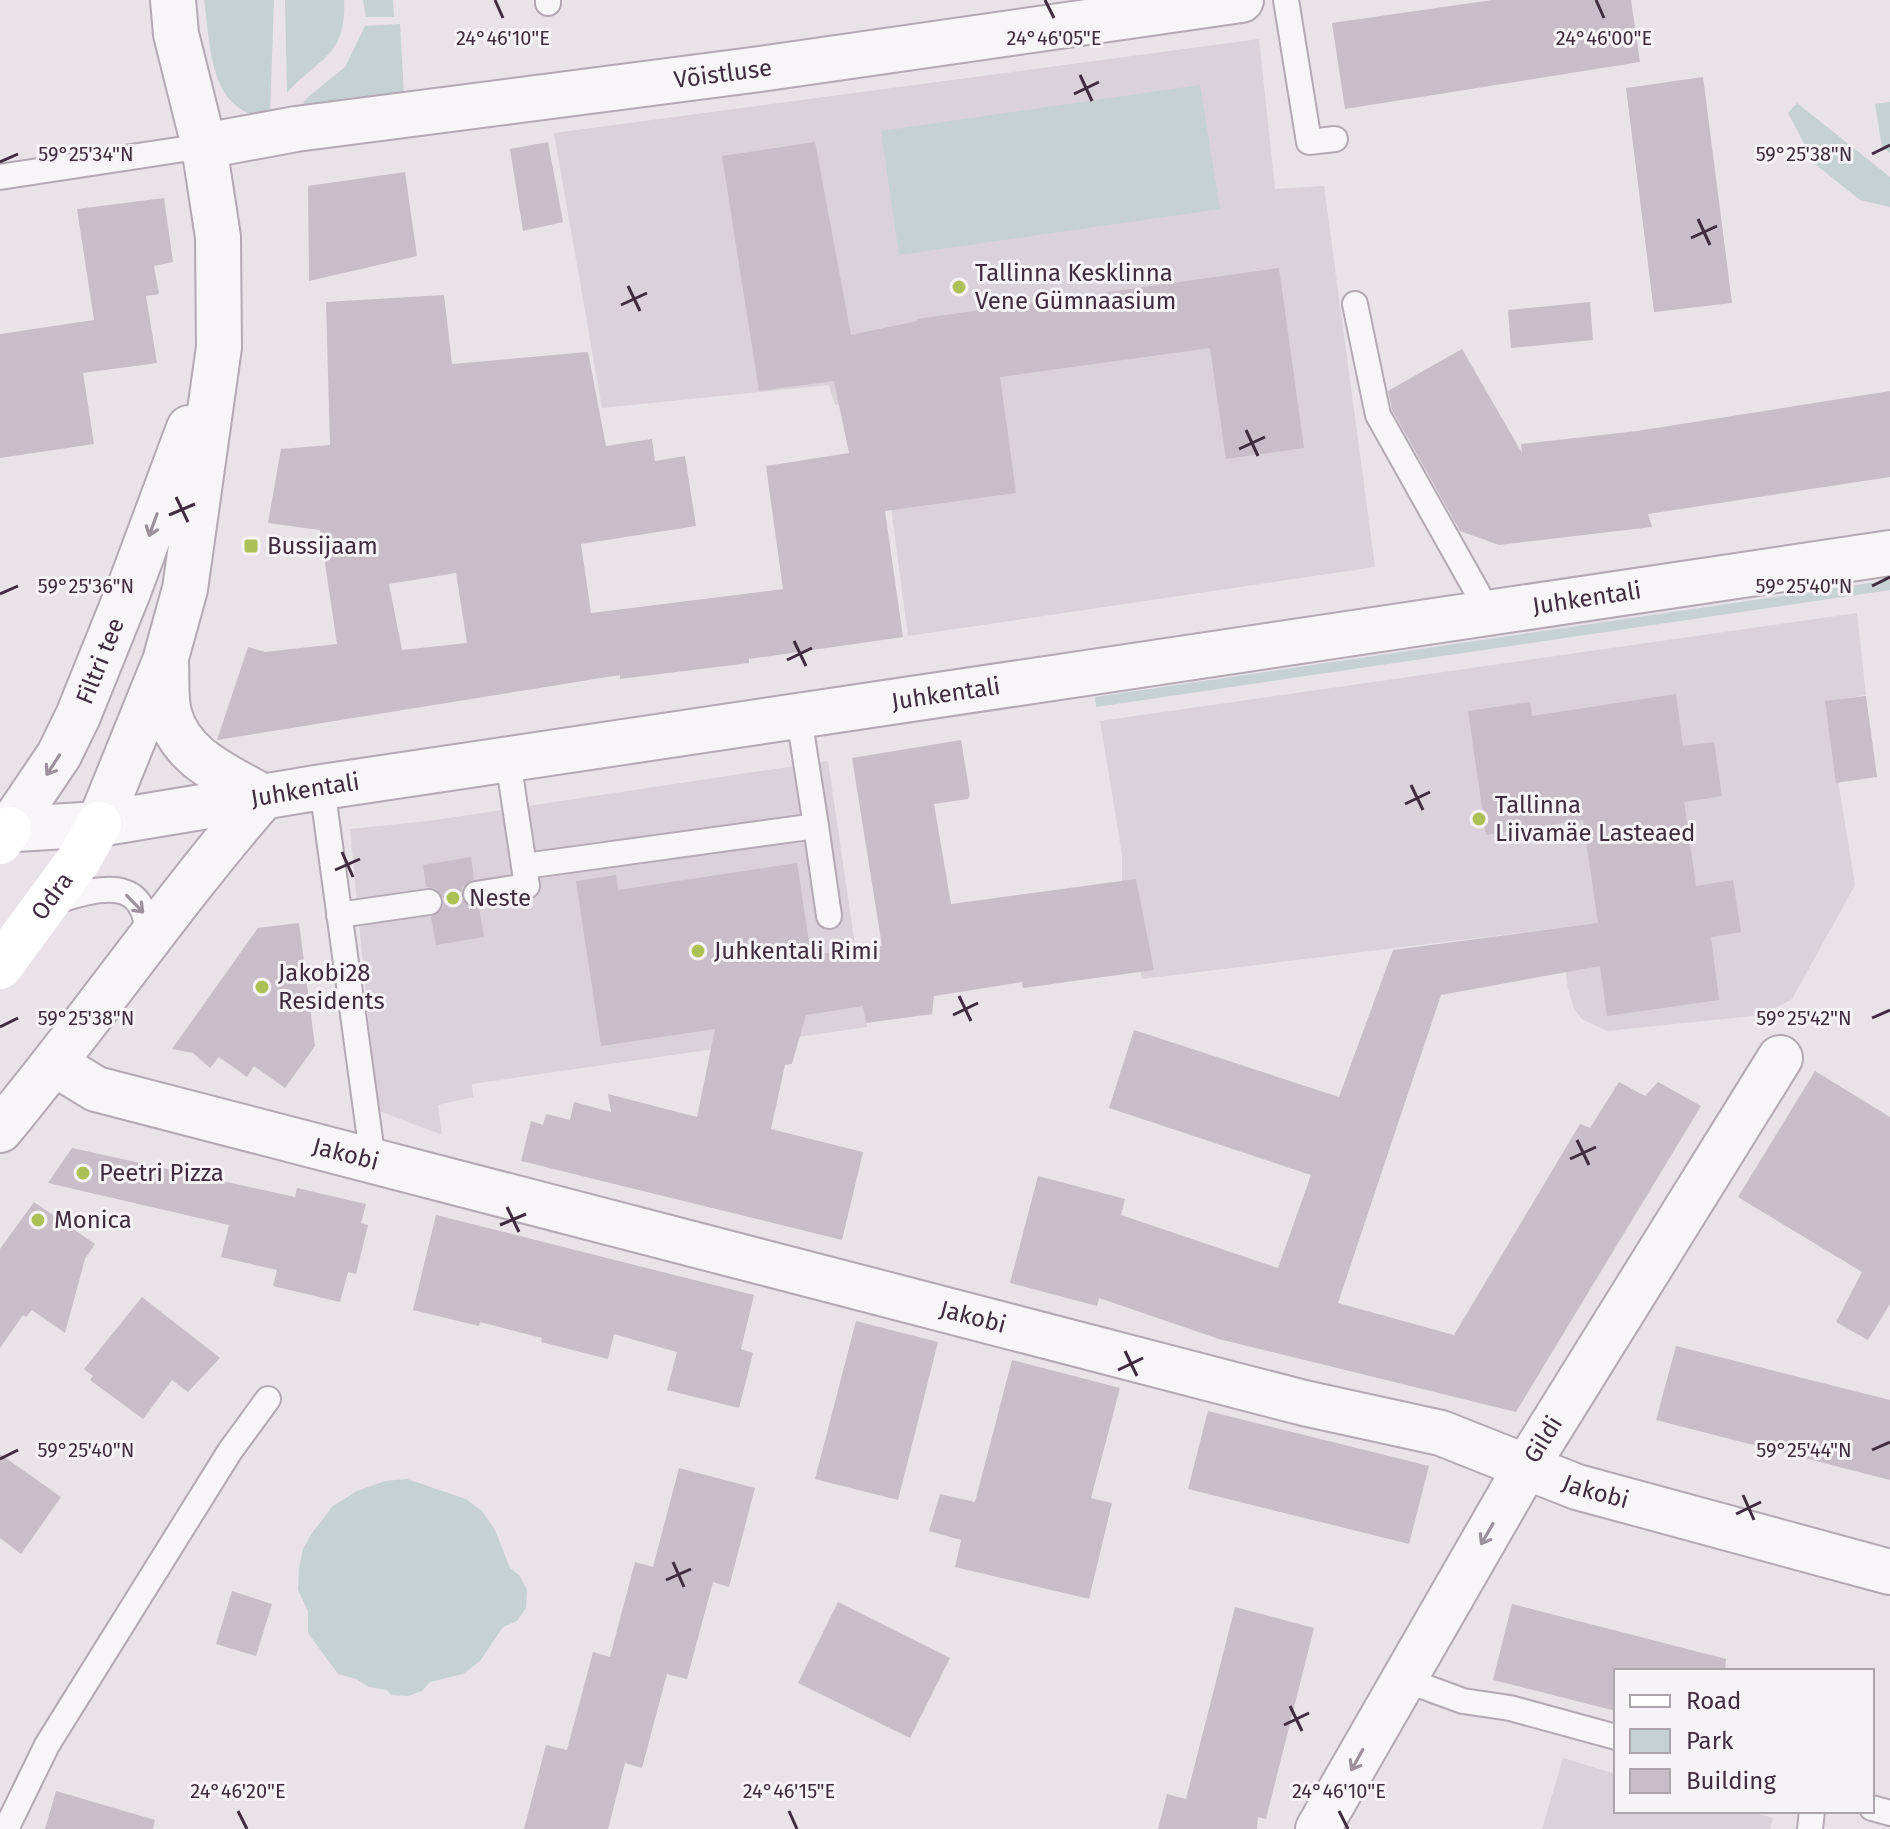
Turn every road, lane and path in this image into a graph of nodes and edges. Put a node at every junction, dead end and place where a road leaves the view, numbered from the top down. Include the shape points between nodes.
1 (173, 0) edge
2 (1241, 0) edge
3 (1286, 0) edge
4 (1076, 13) edge
5 (1335, 139) dead end
6 (204, 146) junction
7 (0, 177) edge
8 (1355, 304) dead end
9 (219, 347) junction
10 (1890, 553) edge
11 (1489, 613) junction
12 (165, 661) junction
13 (799, 717) junction
14 (508, 760) junction
15 (322, 787) junction
16 (263, 797) junction
17 (99, 824) junction
18 (816, 826) junction
19 (3, 834) edge
20 (525, 866) junction
21 (476, 894) dead end
22 (429, 902) dead end
23 (47, 903) junction
24 (339, 915) junction
25 (829, 916) dead end
26 (148, 940) junction
27 (0, 967) edge
28 (1780, 1058) dead end
29 (55, 1064) junction
30 (0, 1130) edge
31 (373, 1161) junction
32 (268, 1399) dead end
33 (1526, 1467) junction
34 (1890, 1572) edge
35 (1403, 1679) junction
36 (1614, 1736) edge
37 (6, 1829) edge
38 (1318, 1829) edge

1 - 6 street, Filtri tee via 176,34
2 - 4 street, Võistluse
3 - 5 lane via 1309,142
4 - 6 street, Võistluse
6 - 7 lane
6 - 9 street, Filtri tee via 218,237
8 - 11 lane via 1378,415
9 - 12 street, Filtri tee via 185,589
9 -> 19 street, Filtri tee via 78,716 59,755
10 - 11 street, Juhkentali
11 - 13 street, Juhkentali
12 - 16 street via 169,713 180,737 197,759
12 - 17 street, Filtri tee
13 - 14 street, Juhkentali
13 - 18 lane
14 - 15 street, Juhkentali
14 - 20 lane
15 - 16 street, Juhkentali
15 - 24 lane
16 - 17 street, Juhkentali
16 - 26 street
17 - 19 street, Juhkentali
17 - 23 main road, Odra
18 - 20 lane
18 - 25 lane
20 - 21 lane via 527,886
22 - 24 lane
23 -> 26 lane via 117,889 143,909
23 - 27 main road, Odra
24 - 31 lane
26 - 29 street
28 - 33 street, Gildi
29 - 30 street
29 - 31 street, Jakobi via 96,1089
31 - 33 street, Jakobi via 1304,1403 1441,1433
32 - 37 lane via 230,1451 47,1745
33 - 34 street, Jakobi via 1577,1487
33 -> 35 street, Gildi
35 - 36 lane via 1463,1701
35 -> 38 street, Gildi

